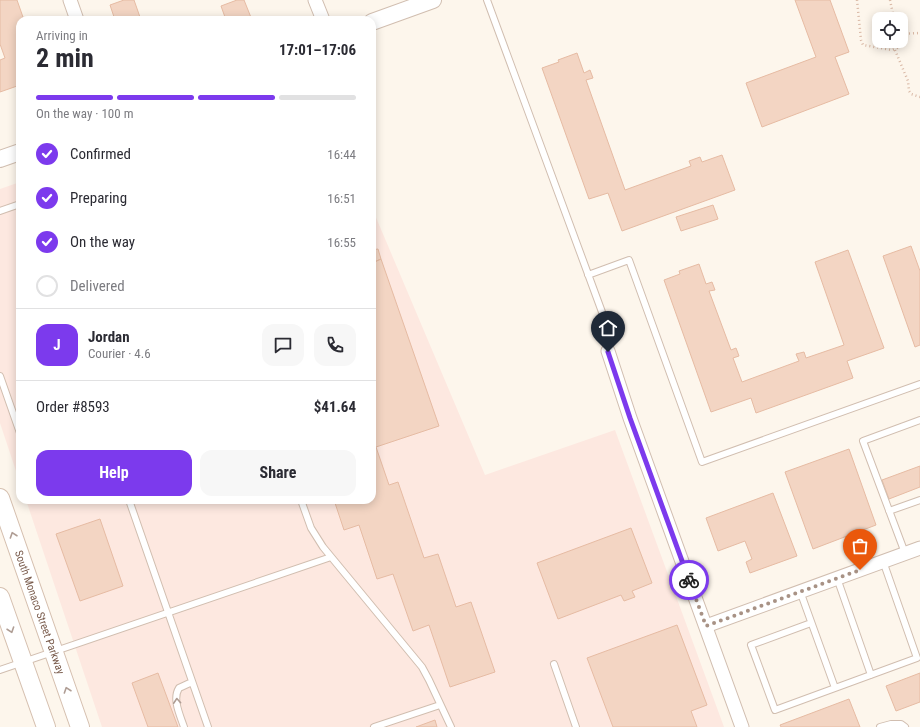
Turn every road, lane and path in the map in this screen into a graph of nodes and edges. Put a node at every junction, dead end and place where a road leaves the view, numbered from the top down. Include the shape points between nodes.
1 (70, 0) edge
2 (315, 0) edge
3 (433, 0) edge
4 (487, 0) edge
5 (857, 0) edge
6 (890, 0) edge
7 (893, 12) edge
8 (76, 16) edge
9 (321, 16) edge
10 (376, 21) edge
11 (920, 33) edge
12 (908, 34) edge
13 (895, 50) joint
14 (920, 97) edge
15 (16, 153) edge
16 (0, 159) edge
17 (16, 205) edge
18 (0, 211) edge
19 (588, 275) junction
20 (602, 312) dead end
21 (608, 352) dead end
22 (0, 376) edge
23 (920, 384) edge
24 (920, 420) edge
25 (16, 422) edge
26 (0, 498) edge
27 (920, 500) edge
28 (130, 504) edge
29 (303, 504) edge
30 (889, 512) junction
31 (920, 548) edge
32 (905, 553) junction
33 (330, 557) junction
34 (883, 561) junction
35 (837, 578) junction
36 (800, 592) junction
37 (0, 598) edge
38 (168, 614) junction
39 (812, 623) junction
40 (706, 626) junction
41 (53, 652) junction
42 (23, 662) junction
43 (554, 664) dead end
44 (0, 670) edge
45 (871, 675) junction
46 (192, 682) junction
47 (836, 688) junction
48 (440, 705) junction
49 (46, 727) edge
50 (80, 727) edge
51 (184, 727) edge
52 (208, 727) edge
53 (374, 727) edge
54 (451, 727) edge
55 (576, 727) edge
56 (742, 727) edge
57 (880, 727) edge
58 (905, 727) edge

1 - 8 street
2 - 9 street
3 - 10 street
4 - 19 lane
5 - 13 path via 863,45
6 - 7 path
11 - 12 path
13 - 14 path via 908,81 909,91
15 - 16 street
17 - 18 lane
19 - 20 lane
19 - 23 lane via 629,260 702,462
21 - 40 street
22 - 25 lane
24 - 30 lane via 863,441
41 -> 26 main road, South Monaco Street Parkway
27 - 30 lane
28 - 38 lane
29 - 33 lane via 314,534
30 - 32 lane
31 - 32 street
32 - 34 street
33 - 38 lane
33 - 48 lane via 422,667
34 - 35 street
34 - 45 lane via 917,658
35 - 36 street
35 - 45 lane
36 - 39 lane
36 - 40 street
37 -> 42 main road
38 - 41 lane
38 - 46 lane
39 - 47 lane
39 - 47 lane via 751,645 776,710
40 - 56 street
41 - 42 lane
50 -> 41 main road, South Monaco Street Parkway
42 - 44 lane
42 - 49 main road
43 - 55 lane
45 - 47 lane
51 -> 46 lane via 176,695 179,688
46 - 52 lane
48 - 53 lane
48 - 54 lane
57 - 58 lane via 901,724

